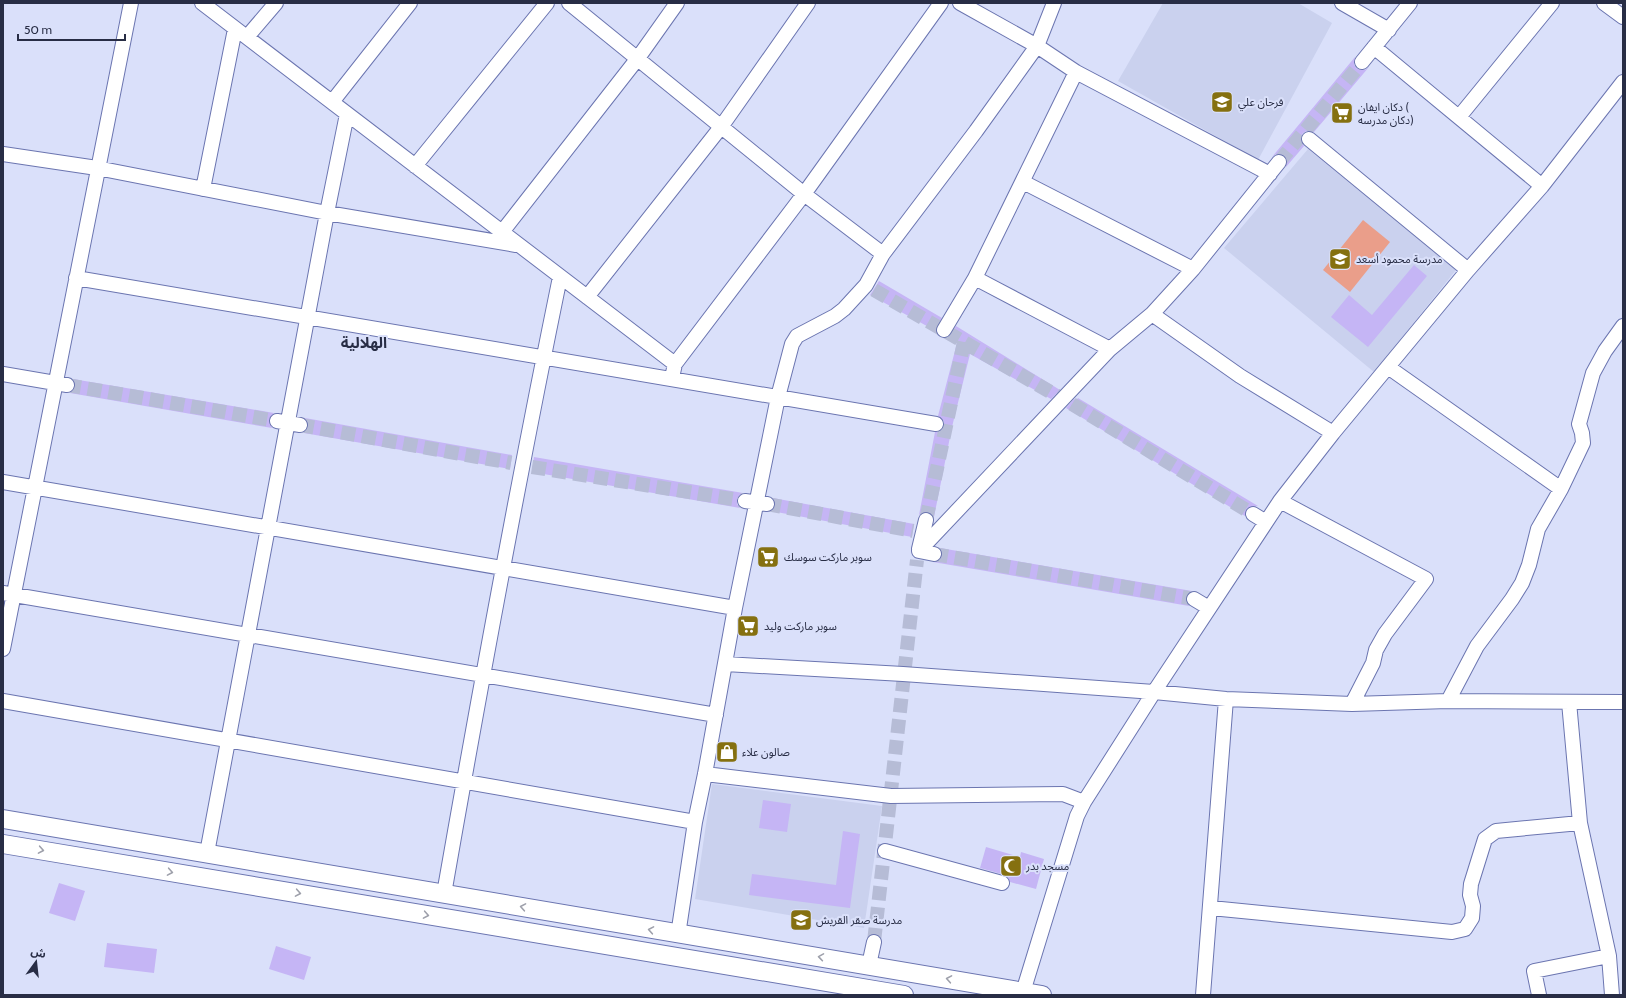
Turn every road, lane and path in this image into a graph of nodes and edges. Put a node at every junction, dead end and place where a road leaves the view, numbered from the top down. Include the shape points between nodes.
1 (131, 3) edge
2 (202, 3) edge
3 (276, 3) edge
4 (410, 3) edge
5 (547, 3) edge
6 (569, 3) edge
7 (678, 3) edge
8 (808, 3) edge
9 (941, 3) edge
10 (960, 3) edge
11 (1054, 3) edge
12 (1342, 3) edge
13 (1410, 3) edge
14 (1552, 3) edge
15 (1604, 3) edge
16 (1623, 17) edge
17 (235, 29) junction
18 (1389, 30) junction
19 (247, 37) junction
20 (1037, 46) junction
21 (1374, 47) junction
22 (638, 58) junction
23 (1362, 62) tunnel mouth
24 (1076, 72) junction
25 (1623, 82) edge
26 (332, 102) junction
27 (347, 114) junction
28 (1460, 117) junction
29 (721, 128) junction
30 (1309, 139) dead end
31 (3, 154) edge
32 (1279, 162) tunnel mouth
33 (415, 166) junction
34 (97, 168) junction
35 (1270, 174) junction
36 (1023, 182) junction
37 (1542, 186) junction
38 (203, 189) junction
39 (804, 194) junction
40 (327, 214) junction
41 (502, 232) junction
42 (519, 245) junction
43 (882, 254) junction
44 (1193, 269) junction
45 (1468, 270) junction
46 (560, 277) junction
47 (76, 278) junction
48 (975, 278) junction
49 (587, 297) junction
50 (1152, 314) junction
51 (307, 317) junction
52 (1623, 326) edge
53 (944, 330) dead end
54 (1110, 349) junction
55 (544, 358) junction
56 (1388, 366) junction
57 (673, 371) junction
58 (3, 374) edge
59 (61, 384) junction
60 (778, 397) junction
61 (936, 424) dead end
62 (1333, 433) junction
63 (3, 482) edge
64 (35, 487) junction
65 (1561, 489) junction
66 (1280, 501) junction
67 (1253, 514) tunnel mouth
68 (1266, 522) junction
69 (268, 527) junction
70 (921, 528) tunnel mouth
71 (934, 554) tunnel mouth
72 (918, 555) junction
73 (504, 568) junction
74 (8, 594) edge
75 (1194, 599) tunnel mouth
76 (735, 608) junction
77 (1209, 608) junction
78 (248, 635) junction
79 (3, 649) edge
80 (725, 664) junction
81 (484, 675) junction
82 (1154, 692) junction
83 (1226, 699) junction
84 (3, 701) edge
85 (1448, 701) junction
86 (1569, 702) junction
87 (1623, 702) edge
88 (1352, 704) junction
89 (716, 715) junction
90 (228, 740) junction
91 (705, 774) junction
92 (463, 781) junction
93 (1084, 802) junction
94 (3, 819) edge
95 (695, 822) junction
96 (1580, 823) junction
97 (3, 844) edge
98 (885, 851) dead end
99 (207, 853) junction
100 (1002, 883) dead end
101 (444, 894) junction
102 (1210, 908) junction
103 (678, 934) junction
104 (874, 942) tunnel mouth
105 (1614, 962) edge
106 (869, 965) junction
107 (977, 990) edge
108 (999, 992) edge
109 (1023, 992) junction
110 (904, 995) edge
111 (1042, 995) edge
112 (1203, 995) edge
113 (1539, 995) edge
114 (1612, 995) edge

1 - 34 street
2 - 17 street
3 - 19 street
4 - 26 street
5 - 33 street
6 - 22 street
7 - 22 street
8 - 29 street
9 - 39 street
10 - 20 street
11 - 20 street
12 - 18 street
13 - 18 street
14 - 28 street
15 - 16 street
17 - 19 street
17 - 38 street
18 - 21 street
19 - 26 street
20 - 24 street
20 - 43 street
21 - 23 street
21 - 28 street
22 - 29 street
22 - 41 street
24 - 35 street
24 - 36 street
25 - 37 street
26 - 27 street
27 - 33 street
27 - 40 street
28 - 37 street
29 - 39 street
29 - 49 street
30 - 45 street
31 - 34 street
32 - 35 street
33 - 41 street
34 - 38 street
34 - 47 street
35 - 44 street
36 - 44 street
36 - 48 street
37 - 45 street
38 - 40 street
39 - 43 street
39 - 57 street
40 - 42 street
40 - 51 street
41 - 42 street
42 - 46 street
43 - 60 street via 870,287 835,316 797,336 792,344
44 - 50 street
45 - 56 street
46 - 49 street
46 - 55 street
47 - 51 street
47 - 59 street
48 - 53 street
48 - 54 street
49 - 57 street
50 - 54 street
50 - 62 street via 1240,376
51 - 55 street
51 - 69 street
52 - 65 street via 1593,373 1579,424 1583,443
54 - 72 street
55 - 57 street
55 - 73 street
56 - 62 street
56 - 65 street
57 - 60 street
58 - 59 street
59 - 64 street
60 - 61 street
60 - 76 street
62 - 66 street
63 - 64 street
64 - 69 street
64 - 74 street
65 - 85 street via 1538,529 1522,583 1477,646
66 - 68 street
66 - 88 street via 1426,579 1385,634
67 - 68 street
68 - 77 street
69 - 73 street
69 - 78 street
70 - 72 street
71 - 72 street
73 - 76 street
73 - 81 street
74 - 78 street
74 - 79 street
75 - 77 street
76 - 80 street
77 - 82 street
78 - 81 street
78 - 90 street
80 - 82 street
80 - 89 street
81 - 89 street
81 - 92 street
82 - 83 street
82 - 93 street
83 - 88 street
83 - 102 street
84 - 90 street
85 - 86 street
85 - 88 street
86 - 87 street
86 - 96 street
89 - 91 street
90 - 92 street
90 - 99 street
91 - 93 street via 891,796 1063,794
91 - 95 street
92 - 95 street
92 - 101 street
93 - 109 street via 1077,816
94 - 99 main road
95 - 103 street
96 - 102 street via 1496,831 1485,839 1470,895 1473,906 1472,918 1465,929 1452,932
96 - 105 street
97 -> 110 main road
98 - 100 street
99 - 101 main road
103 -> 101 main road
102 - 112 street
106 -> 103 main road
104 - 106 street
105 - 113 street via 1534,971
105 - 114 street
107 -> 106 main road
107 - 108 main road
108 - 109 main road
109 - 111 main road

